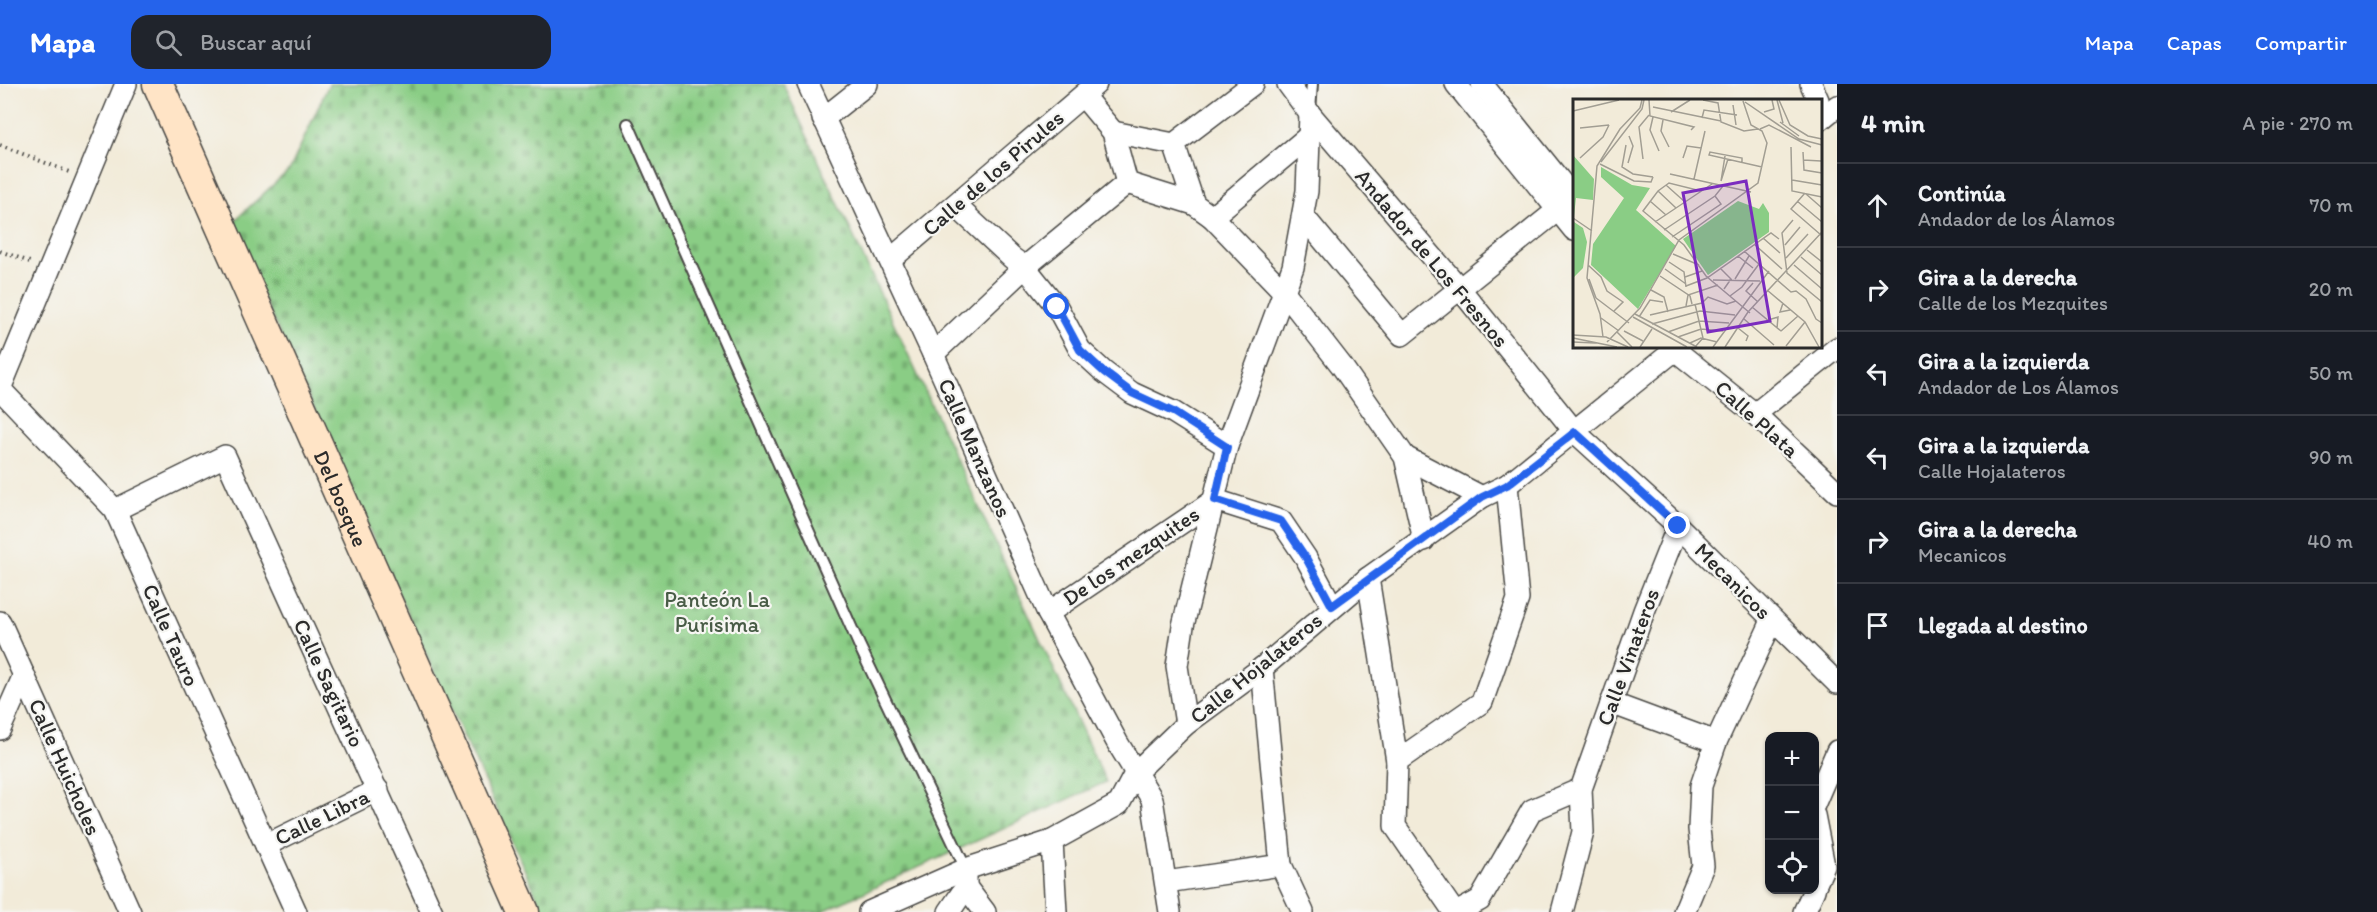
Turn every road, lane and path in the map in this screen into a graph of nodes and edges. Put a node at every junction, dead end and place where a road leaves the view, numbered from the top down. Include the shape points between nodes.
1 (126, 84) edge
2 (158, 84) edge
3 (808, 84) edge
4 (867, 84) edge
5 (1253, 84) edge
6 (1288, 84) edge
7 (1312, 84) edge
8 (1456, 84) edge
9 (1482, 84) edge
10 (1811, 84) edge
11 (1089, 90) edge
12 (1818, 99) edge
13 (823, 119) junction
14 (628, 124) dead end
15 (1310, 124) junction
16 (1113, 132) junction
17 (1174, 144) junction
18 (0, 145) edge
19 (87, 179) junction
20 (1127, 183) junction
21 (1569, 202) edge
22 (1194, 204) junction
23 (956, 206) junction
24 (1212, 217) junction
25 (1304, 217) junction
26 (1573, 221) edge
27 (0, 251) edge
28 (890, 260) junction
29 (1026, 267) junction
30 (50, 270) junction
31 (1460, 289) junction
32 (1285, 293) junction
33 (1675, 348) edge
34 (1697, 348) edge
35 (1837, 348) edge
36 (933, 354) junction
37 (1702, 371) junction
38 (0, 389) edge
39 (1755, 414) junction
40 (1575, 432) junction
41 (1227, 447) junction
42 (1405, 457) junction
43 (1507, 485) junction
44 (1837, 492) edge
45 (1482, 497) junction
46 (1215, 500) junction
47 (115, 510) junction
48 (1678, 526) junction
49 (1424, 540) junction
50 (1368, 578) junction
51 (1332, 606) junction
52 (1048, 613) junction
53 (1772, 621) junction
54 (0, 622) edge
55 (1262, 668) junction
56 (24, 675) junction
57 (1837, 683) edge
58 (1611, 703) junction
59 (1186, 724) junction
60 (0, 729) edge
61 (1716, 742) junction
62 (1837, 751) edge
63 (1398, 761) junction
64 (1136, 772) junction
65 (1581, 789) junction
66 (378, 790) junction
67 (1819, 795) edge
68 (1819, 838) edge
69 (1052, 841) junction
70 (266, 845) junction
71 (1281, 865) junction
72 (966, 878) junction
73 (1819, 878) edge
74 (1166, 882) junction
75 (1812, 894) edge
76 (895, 907) edge
77 (127, 911) edge
78 (296, 912) edge
79 (432, 912) edge
80 (524, 912) edge
81 (869, 912) edge
82 (949, 912) edge
83 (985, 912) edge
84 (1056, 912) edge
85 (1170, 912) edge
86 (1303, 912) edge
87 (1456, 912) edge
88 (1562, 912) edge
89 (1684, 912) edge
90 (1804, 912) edge

1 - 19 street
2 - 80 main road, Del bosque
3 - 13 street, Calle Manzanos
4 - 13 street
5 - 17 street
6 - 15 street, Andador de Los Fresnos
7 - 15 lane
8 - 21 street
9 - 21 street
10 - 12 street
11 - 16 street
11 - 23 street, Calle de los Pirules
13 - 28 street, Calle Manzanos
14 - 72 lane
15 - 24 street
15 - 25 street
15 - 31 street, Andador de Los Fresnos
16 - 17 street
16 - 20 street
17 - 22 street
18 - 19 path
19 - 30 street
20 - 22 street
20 - 29 street
21 - 26 street
21 - 31 street
22 - 24 street
23 - 28 street, Calle de los Pirules
23 - 29 street
24 - 32 street
25 - 31 street via 1402,335
25 - 32 street
27 - 30 path
28 - 36 street, Calle Manzanos
29 - 36 street
29 - 41 street via 1057,307 1080,350 1104,372 1132,393 1173,412
30 - 38 street
31 - 40 street, Andador de Los Fresnos
32 - 41 street
32 - 42 street
33 - 37 street, Calle Plata
33 - 40 street, Calle Hojalateros
34 - 37 street
35 - 39 street
36 - 52 street, Calle Manzanos
37 - 39 street, Calle Plata
38 - 47 street, Calle Tauro
39 - 44 street, Calle Plata
40 - 43 street, Calle Hojalateros
40 - 48 street, Mecanicos
41 - 46 street
42 - 45 street
42 - 49 street
43 - 45 street, Calle Hojalateros
43 - 63 street via 1518,599 1482,702
45 - 49 street, Calle Hojalateros
46 - 51 street via 1281,521
46 - 52 street, De los mezquites
46 - 59 street via 1183,626 1178,666
47 - 66 street, Calle Sagitario via 225,456
47 - 70 street, Calle Tauro
48 - 53 street, Mecanicos
48 - 58 street, Calle Vinateros
49 - 50 street, Calle Hojalateros
50 - 51 street, Calle Hojalateros
50 - 63 street
51 - 55 street, Calle Hojalateros
52 - 64 street, Calle Manzanos
53 - 57 street, Mecanicos
53 - 61 street
54 - 56 street, Calle Huicholes
55 - 59 street, Calle Hojalateros
55 - 71 street
56 - 60 street
56 - 77 street, Calle Huicholes
58 - 61 street
58 - 65 street, Calle Vinateros
59 - 64 street, Calle Hojalateros
61 - 89 street via 1701,786 1699,830 1703,866
62 - 67 street
63 - 87 street via 1395,826
64 - 69 street, Calle Hojalateros via 1119,804
64 - 74 street, Calle Manzanos via 1152,799
65 - 87 street via 1532,810 1480,900
65 - 88 street, Calle Vinateros via 1583,832
66 - 70 street, Calle Libra
66 - 79 street, Calle Sagitario
68 - 73 street via 1824,866
69 - 72 street, Calle Hojalateros
69 - 84 street
70 - 78 street, Calle Tauro
71 - 74 street
71 - 86 street
72 - 76 street, Calle Hojalateros
72 - 82 street
72 - 83 street
74 - 85 street, Calle Manzanos
75 - 90 street
76 - 81 street, Calle Hojalateros

